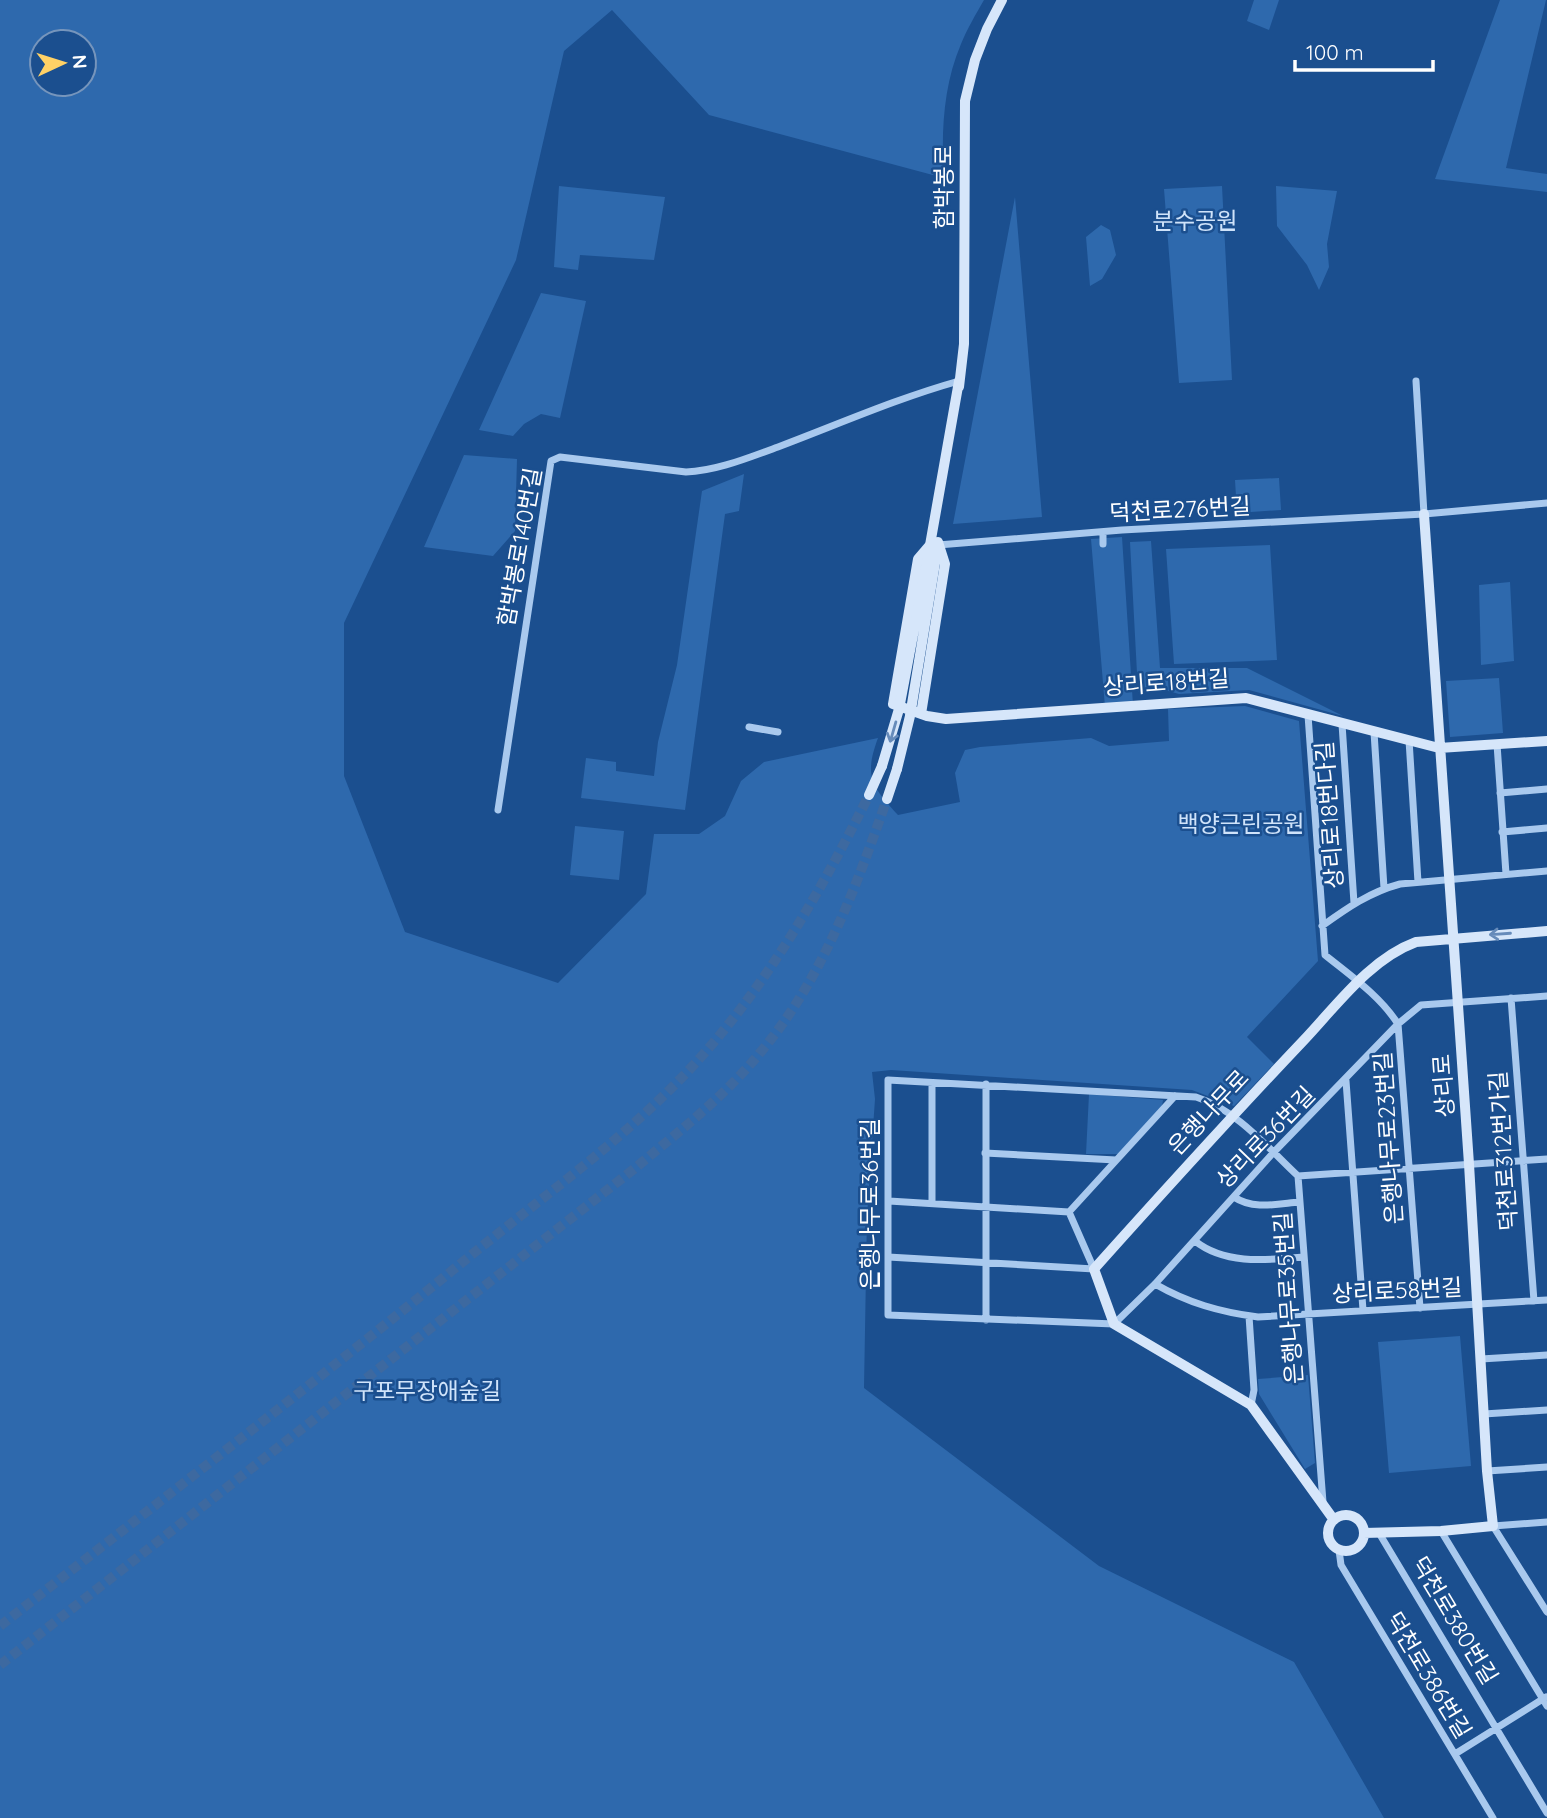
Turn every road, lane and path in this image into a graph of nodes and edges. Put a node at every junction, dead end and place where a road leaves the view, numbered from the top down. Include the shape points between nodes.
1 (1002, 0) edge
2 (960, 381) junction
3 (1416, 382) dead end
4 (1547, 503) edge
5 (1424, 514) junction
6 (1103, 532) junction
7 (1103, 544) dead end
8 (934, 545) junction
9 (921, 714) junction
10 (1308, 715) junction
11 (1342, 724) junction
12 (750, 727) dead end
13 (778, 732) dead end
14 (1374, 732) junction
15 (1409, 740) junction
16 (1547, 741) edge
17 (1497, 744) junction
18 (1439, 748) junction
19 (1547, 789) edge
20 (1500, 793) junction
21 (869, 794) tunnel mouth
22 (887, 799) tunnel mouth
23 (498, 810) dead end
24 (1547, 828) edge
25 (1502, 832) junction
26 (1547, 871) edge
27 (1506, 874) junction
28 (1449, 878) junction
29 (1418, 882) junction
30 (1384, 888) junction
31 (1354, 903) junction
32 (1322, 926) junction
33 (1547, 931) edge
34 (1453, 938) junction
35 (1359, 982) junction
36 (1547, 996) edge
37 (1511, 998) junction
38 (1457, 1002) junction
39 (1398, 1024) junction
40 (1346, 1081) junction
41 (932, 1083) junction
42 (986, 1084) junction
43 (1175, 1096) junction
44 (1233, 1115) junction
45 (985, 1153) junction
46 (1273, 1153) junction
47 (1547, 1159) edge
48 (1116, 1160) junction
49 (1522, 1161) junction
50 (1469, 1164) junction
51 (1410, 1168) junction
52 (1354, 1172) junction
53 (1298, 1176) junction
54 (1234, 1197) junction
55 (888, 1201) junction
56 (1300, 1202) junction
57 (932, 1203) junction
58 (985, 1208) junction
59 (1069, 1212) junction
60 (1195, 1241) junction
61 (888, 1257) junction
62 (1303, 1257) junction
63 (986, 1262) junction
64 (1094, 1269) junction
65 (1155, 1284) junction
66 (1547, 1300) edge
67 (1534, 1301) junction
68 (1479, 1305) junction
69 (1420, 1308) junction
70 (1363, 1310) junction
71 (1307, 1314) junction
72 (1249, 1316) junction
73 (986, 1320) junction
74 (1114, 1324) junction
75 (1547, 1355) edge
76 (1481, 1359) junction
77 (1251, 1405) junction
78 (1547, 1410) edge
79 (1484, 1414) junction
80 (1547, 1467) edge
81 (1487, 1471) junction
82 (1324, 1506) junction
83 (1334, 1520) junction
84 (1547, 1522) edge
85 (1493, 1526) junction
86 (1441, 1531) junction
87 (1364, 1533) junction
88 (1379, 1533) junction
89 (1339, 1550) junction
90 (1547, 1612) edge
91 (1546, 1700) edge
92 (1498, 1727) junction
93 (1455, 1754) junction
94 (1547, 1813) edge
95 (1493, 1818) edge

1 - 2 street, 함박봉로 via 975,60 965,101
2 - 8 street, 함박봉로
2 - 23 street, 함박봉로140번길 via 700,472 560,457 551,461
3 - 5 street
4 - 5 street, 덕천로276번길
5 - 6 street, 덕천로276번길
5 - 18 street, 상리로
6 - 7 street
6 - 8 street, 덕천로276번길
8 - 9 street via 945,564
8 - 9 street, 상리로18번길 via 918,559 893,704
8 -> 21 street, bridge via 891,738
8 - 22 street, bridge via 915,689
9 - 10 street, 상리로18번길 via 946,719 1246,698
10 - 11 street, 상리로18번길
10 - 32 street, 은행나무로23번길
11 - 14 street, 상리로18번길
11 - 31 street, 상리로18번다길
12 - 13 street
14 - 15 street, 상리로18번길
14 - 30 street
15 - 18 street, 상리로18번길
15 - 29 street
16 - 17 street, 상리로18번길
17 - 18 street, 상리로18번길
17 - 20 street
18 - 28 street, 상리로
19 - 20 street
20 - 25 street
24 - 25 street
25 - 27 street
26 - 27 street
27 - 28 street
28 - 29 street
28 - 34 street, 상리로
29 - 30 street
30 - 31 street
31 - 32 street
32 - 35 street, 은행나무로23번길 via 1325,955
33 -> 34 street, 은행나무로
34 - 35 street, 은행나무로 via 1403,947
34 - 38 street, 상리로
35 - 39 street, 은행나무로23번길
35 - 44 street, 은행나무로
36 - 37 street, 상리로36번길
37 - 38 street, 상리로36번길
37 - 49 street, 덕천로312번가길
38 - 39 street, 상리로36번길 via 1421,1005
38 - 50 street, 상리로
39 - 40 street, 상리로36번길
39 - 51 street, 은행나무로23번길
40 - 46 street, 상리로36번길
40 - 52 street
41 - 42 street, 은행나무로36번길
41 - 55 street, 은행나무로36번길 via 888,1080
41 - 57 street
42 - 43 street, 은행나무로36번길
42 - 45 street
43 - 44 street, 은행나무로36번길 via 1209,1101
43 - 48 street
44 - 46 street
44 - 64 street, 은행나무로
45 - 48 street
45 - 58 street
46 - 53 street
46 - 54 street, 상리로36번길
47 - 49 street
48 - 59 street
49 - 50 street
49 - 67 street, 덕천로312번가길
50 - 51 street
50 - 68 street, 상리로
51 - 52 street
51 - 69 street, 은행나무로23번길
52 - 53 street
52 - 70 street
53 - 56 street, 은행나무로35번길
54 - 56 street via 1255,1206
54 - 60 street, 상리로36번길
55 - 57 street
55 - 61 street, 은행나무로36번길
56 - 62 street, 은행나무로35번길
57 - 58 street
58 - 59 street
58 - 63 street
59 - 64 street
60 - 62 street via 1217,1254 1258,1261
60 - 65 street, 상리로36번길
61 - 63 street
61 - 73 street, 은행나무로36번길 via 888,1315
62 - 71 street, 은행나무로35번길
63 - 64 street
63 - 73 street
64 - 74 street
65 - 72 street, 상리로58번길 via 1199,1306
65 - 74 street, 상리로36번길
66 - 67 street, 상리로58번길
67 - 68 street, 상리로58번길
68 - 69 street, 상리로58번길
68 - 76 street, 상리로
69 - 70 street, 상리로58번길
70 - 71 street, 상리로58번길
71 - 72 street, 상리로58번길
71 - 82 street, 은행나무로35번길
72 - 77 street
73 - 74 street, 은행나무로36번길
74 - 77 street
75 - 76 street
76 - 79 street, 상리로
77 - 82 street
78 - 79 street
79 - 81 street, 상리로
80 - 81 street
81 - 85 street, 상리로
82 - 83 street
83 - 87 street via 1344,1515 1356,1518
83 - 89 street via 1328,1536
84 - 85 street
85 - 86 street
85 - 90 street
86 - 88 street
86 - 91 street
87 - 88 street
87 - 89 street via 1356,1548
88 - 92 street, 덕천로380번길
89 - 93 street, 덕천로386번길 via 1341,1565
91 - 92 street
92 - 93 street
92 - 94 street, 덕천로380번길
93 - 95 street, 덕천로386번길

